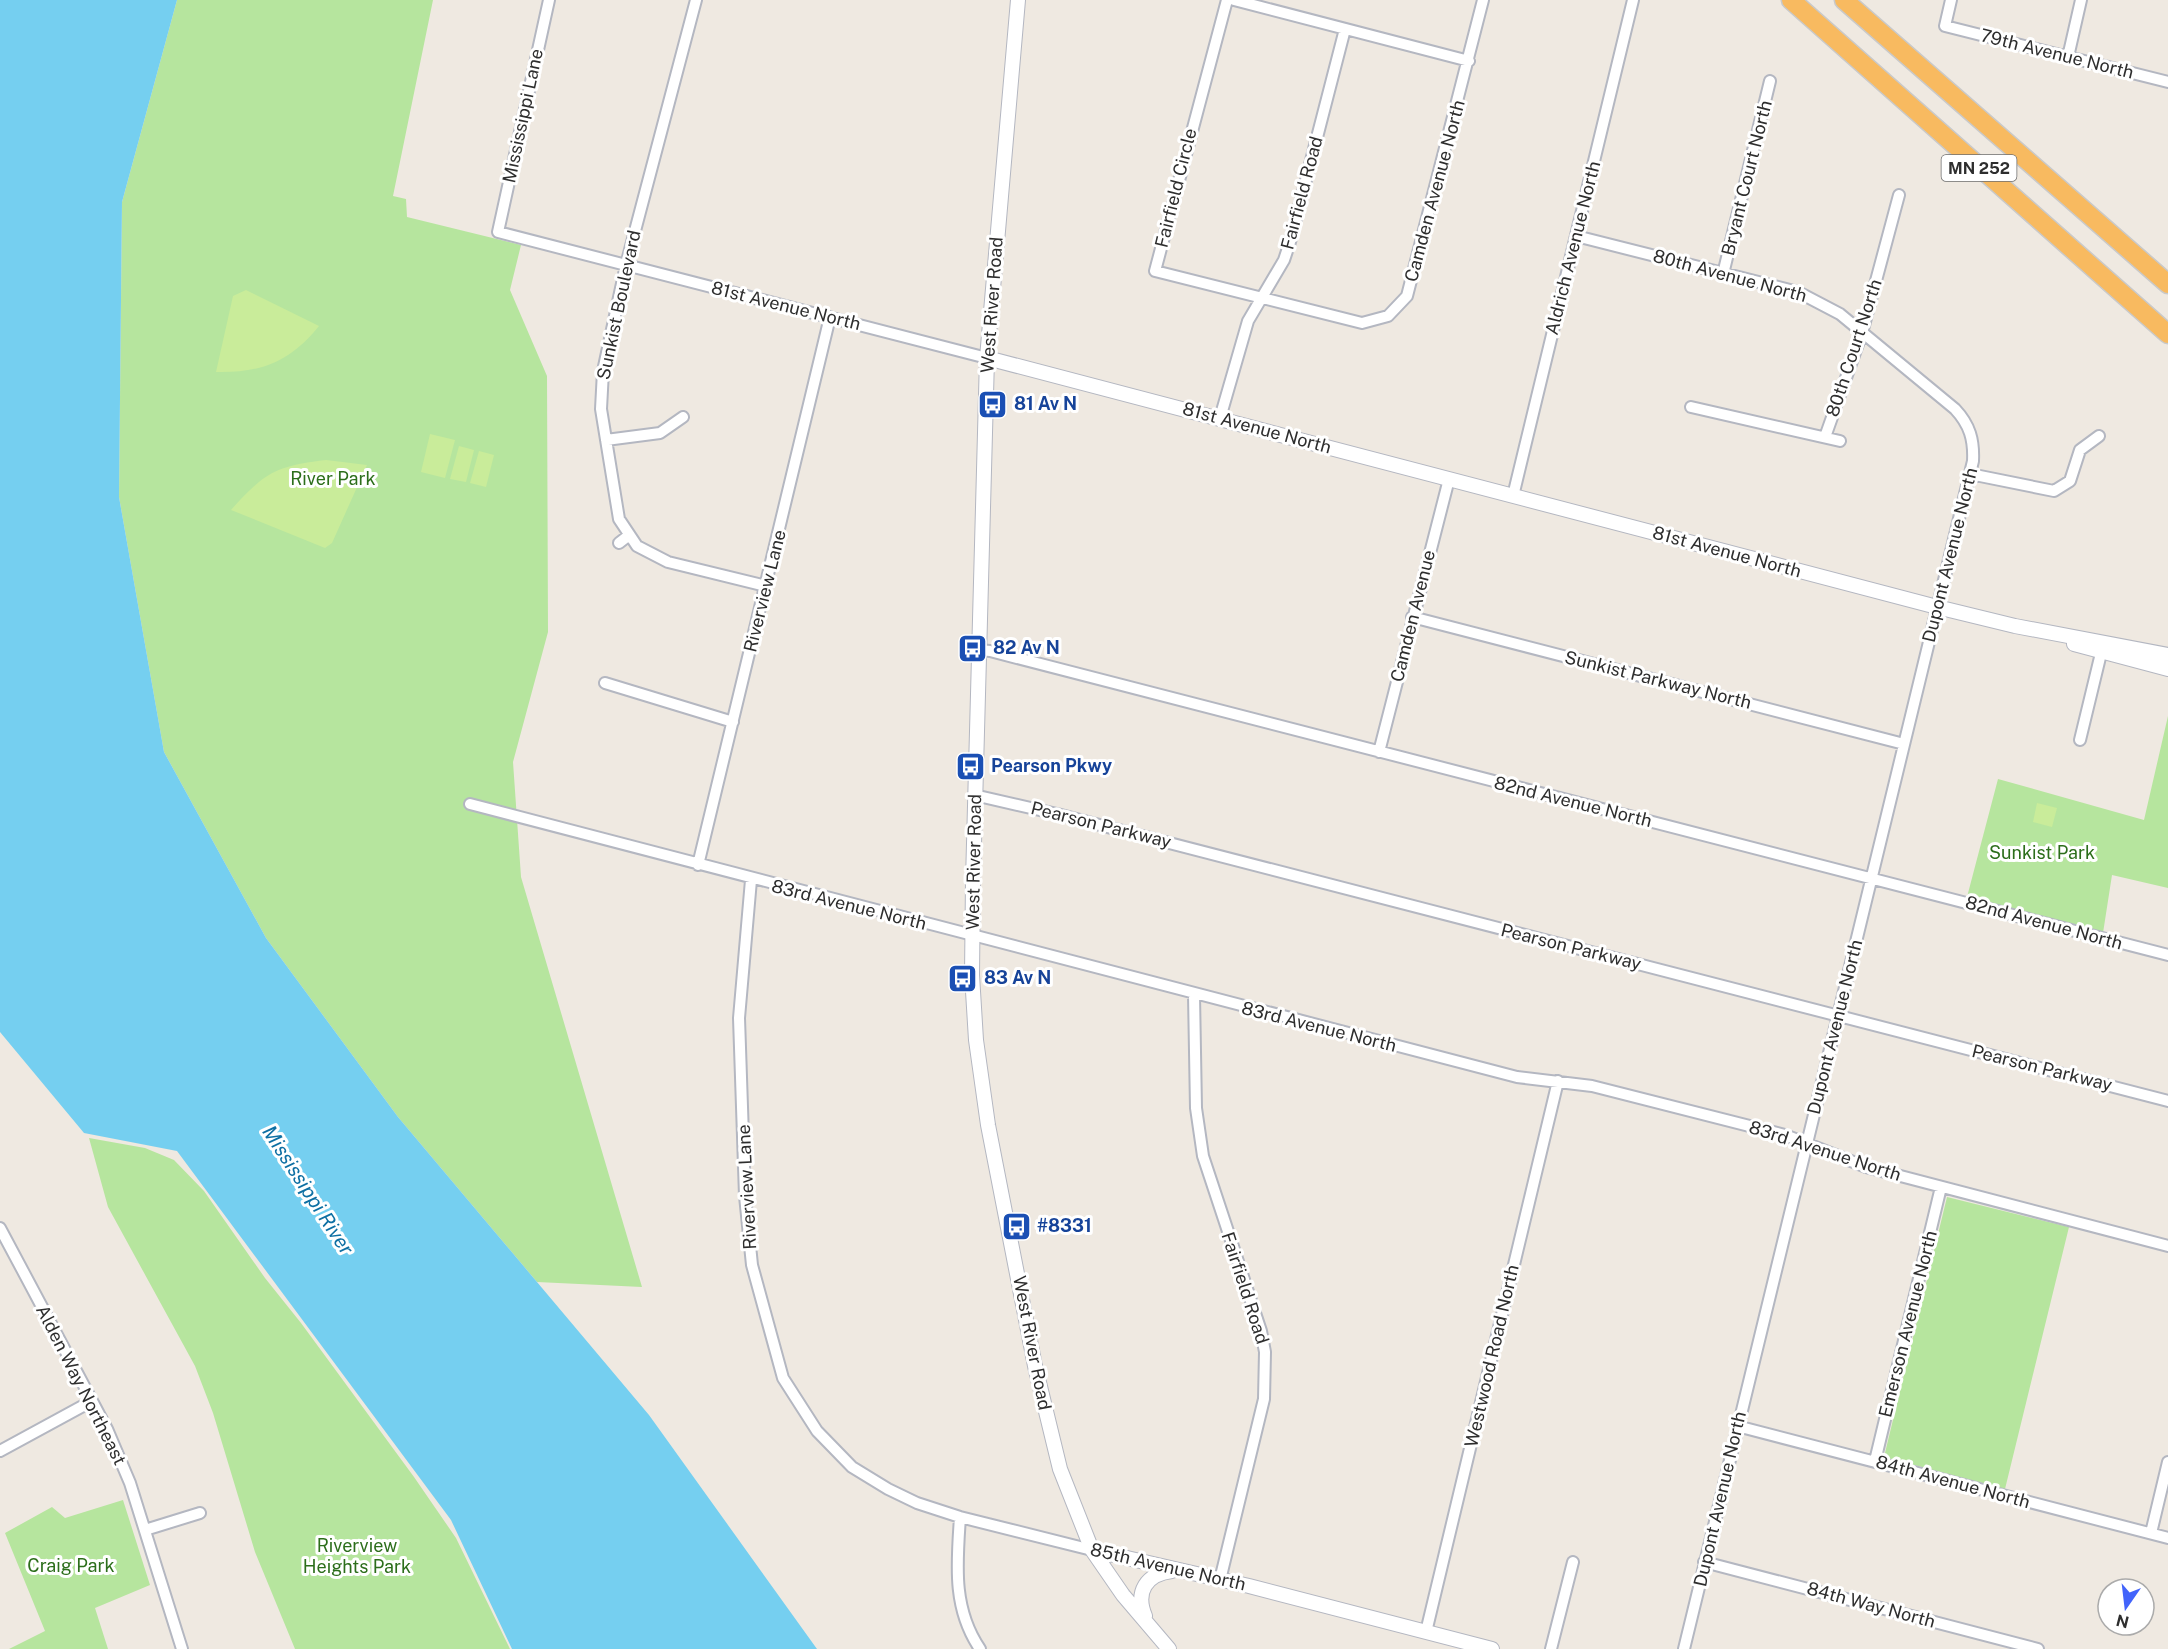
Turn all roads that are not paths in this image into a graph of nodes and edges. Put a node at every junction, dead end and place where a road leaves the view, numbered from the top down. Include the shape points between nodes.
1 (549, 0) edge
2 (696, 0) edge
3 (1018, 0) edge
4 (1227, 0) edge
5 (1234, 0) edge
6 (1483, 0) edge
7 (1633, 0) edge
8 (1791, 0) edge
9 (1844, 0) edge
10 (1952, 0) edge
11 (2081, 0) edge
12 (1345, 29) junction
13 (2068, 57) junction
14 (1469, 61) junction
15 (1770, 81) dead end
16 (2168, 82) edge
17 (1899, 195) dead end
18 (498, 232) joint
19 (1576, 236) junction
20 (626, 265) junction
21 (1723, 274) junction
22 (2168, 284) edge
23 (1261, 298) junction
24 (830, 317) junction
25 (1862, 333) junction
26 (2168, 334) edge
27 (987, 358) junction
28 (1691, 407) dead end
29 (1955, 409) joint
30 (683, 417) dead end
31 (1220, 418) junction
32 (2099, 436) dead end
33 (1825, 437) junction
34 (606, 440) junction
35 (1840, 441) dead end
36 (1970, 474) junction
37 (1449, 479) junction
38 (1514, 496) junction
39 (628, 536) junction
40 (618, 543) dead end
41 (766, 586) junction
42 (1937, 607) junction
43 (1412, 617) junction
44 (2103, 647) junction
45 (979, 650) junction
46 (2168, 655) edge
47 (2168, 669) edge
48 (605, 684) dead end
49 (733, 722) junction
50 (2080, 740) dead end
51 (1904, 744) junction
52 (1379, 752) junction
53 (974, 795) junction
54 (470, 804) dead end
55 (698, 865) junction
56 (1872, 878) junction
57 (751, 880) junction
58 (973, 937) junction
59 (2168, 955) edge
60 (1194, 995) junction
61 (1838, 1016) junction
62 (1558, 1081) junction
63 (2168, 1101) edge
64 (1806, 1143) junction
65 (1941, 1187) junction
66 (0, 1228) edge
67 (2168, 1246) edge
68 (92, 1401) junction
69 (1737, 1426) junction
70 (0, 1451) edge
71 (1875, 1461) junction
72 (2168, 1462) edge
73 (852, 1467) joint
74 (200, 1512) dead end
75 (960, 1517) junction
76 (145, 1530) junction
77 (2151, 1533) junction
78 (2168, 1538) edge
79 (1092, 1550) junction
80 (1573, 1562) dead end
81 (1704, 1562) junction
82 (1177, 1571) junction
83 (1220, 1580) junction
84 (1146, 1621) junction
85 (1426, 1632) junction
86 (182, 1649) edge
87 (980, 1649) edge
88 (1169, 1649) edge
89 (1492, 1649) edge
90 (1551, 1649) edge
91 (1684, 1649) edge
92 (2038, 1649) edge

1 - 18 street, Mississippi Lane
2 - 20 street, Sunkist Boulevard
3 - 27 street, West River Road
4 - 23 street, Fairfield Circle via 1155,271
5 - 12 street
6 - 14 street, Camden Avenue North
7 - 19 street, Aldrich Avenue North
8 - 26 highway, MN 252
9 - 22 highway, MN 252
10 - 13 street, 79th Avenue North via 1945,26
11 - 13 street
12 - 14 street
12 - 23 street, Fairfield Road via 1290,242
13 - 16 street, 79th Avenue North
14 - 23 street, Camden Avenue North via 1411,284 1399,308 1388,316 1362,323
15 - 21 street, Bryant Court North
17 - 25 street, 80th Court North
18 - 20 street, 81st Avenue North
19 - 21 street, 80th Avenue North
19 - 38 street, Aldrich Avenue North
20 - 24 street, 81st Avenue North
20 - 34 street, Sunkist Boulevard via 603,371 601,409
21 - 25 street, 80th Avenue North via 1812,298
23 - 31 street, Fairfield Road via 1245,330
24 - 27 street, 81st Avenue North
24 - 41 street, Riverview Lane
25 - 29 street, 80th Avenue North
25 - 33 street, 80th Court North
27 - 31 street, 81st Avenue North
27 - 45 street, West River Road
28 - 33 street, 80th Court North
29 - 36 street, Dupont Avenue North via 1971,432 1974,447
30 - 34 street via 660,433
31 - 37 street, 81st Avenue North
32 - 36 street via 2080,450 2070,481 2054,491
33 - 35 street
34 - 39 street, Sunkist Boulevard via 617,510
36 - 42 street, Dupont Avenue North
37 - 38 street, 81st Avenue North
37 - 43 street, Camden Avenue
38 - 42 street, 81st Avenue North
39 - 40 street
39 - 41 street via 637,546 668,562
41 - 49 street, Riverview Lane
42 - 44 street, 81st Avenue North
42 - 51 street, Dupont Avenue North
43 - 51 street, Sunkist Parkway North
43 - 52 street, Camden Avenue
44 - 46 street, 81st Avenue North
44 - 47 street, 81st Avenue North
44 - 50 street
45 - 52 street, 82nd Avenue North
45 - 53 street, West River Road
48 - 49 street
49 - 55 street, Riverview Lane
51 - 56 street, Dupont Avenue North
52 - 56 street, 82nd Avenue North
53 - 58 street, West River Road
53 - 61 street, Pearson Parkway via 1057,813
54 - 55 street, 83rd Avenue North
55 - 57 street, 83rd Avenue North
56 - 59 street, 82nd Avenue North
56 - 61 street, Dupont Avenue North
57 - 58 street, 83rd Avenue North
57 - 73 street, Riverview Lane via 739,1018 745,1196 752,1265 783,1378 817,1431
58 - 60 street, 83rd Avenue North
58 - 79 street, West River Road via 976,1040 999,1178 1054,1449
60 - 62 street, 83rd Avenue North via 1517,1077
60 - 83 street, Fairfield Road via 1196,1108 1203,1156 1265,1352 1264,1399
61 - 63 street, Pearson Parkway
61 - 64 street, Dupont Avenue North
62 - 64 street, 83rd Avenue North via 1603,1088
62 - 85 street, Westwood Road North
64 - 65 street, 83rd Avenue North via 1866,1167
64 - 69 street, Dupont Avenue North
65 - 67 street, 83rd Avenue North
65 - 71 street, Emerson Avenue North
66 - 68 street, Alden Way Northeast
68 - 70 street
68 - 76 street, Alden Way Northeast via 120,1458
69 - 71 street, 84th Avenue North
69 - 81 street, Dupont Avenue North
71 - 77 street, 84th Avenue North
72 - 77 street
73 - 75 street, 85th Avenue North via 916,1503
74 - 76 street
75 - 79 street, 85th Avenue North
75 - 87 street via 956,1573 959,1597 965,1621
76 - 86 street, Alden Way Northeast
77 - 78 street, 84th Avenue North
79 - 82 street, 85th Avenue North
79 - 84 street, West River Road
80 - 90 street
81 - 91 street, Dupont Avenue North
81 - 92 street, 84th Way North
82 - 83 street, 85th Avenue North
82 - 84 street via 1158,1574 1144,1586 1140,1600
83 - 85 street, 85th Avenue North
84 - 88 street, West River Road
85 - 89 street, 85th Avenue North

